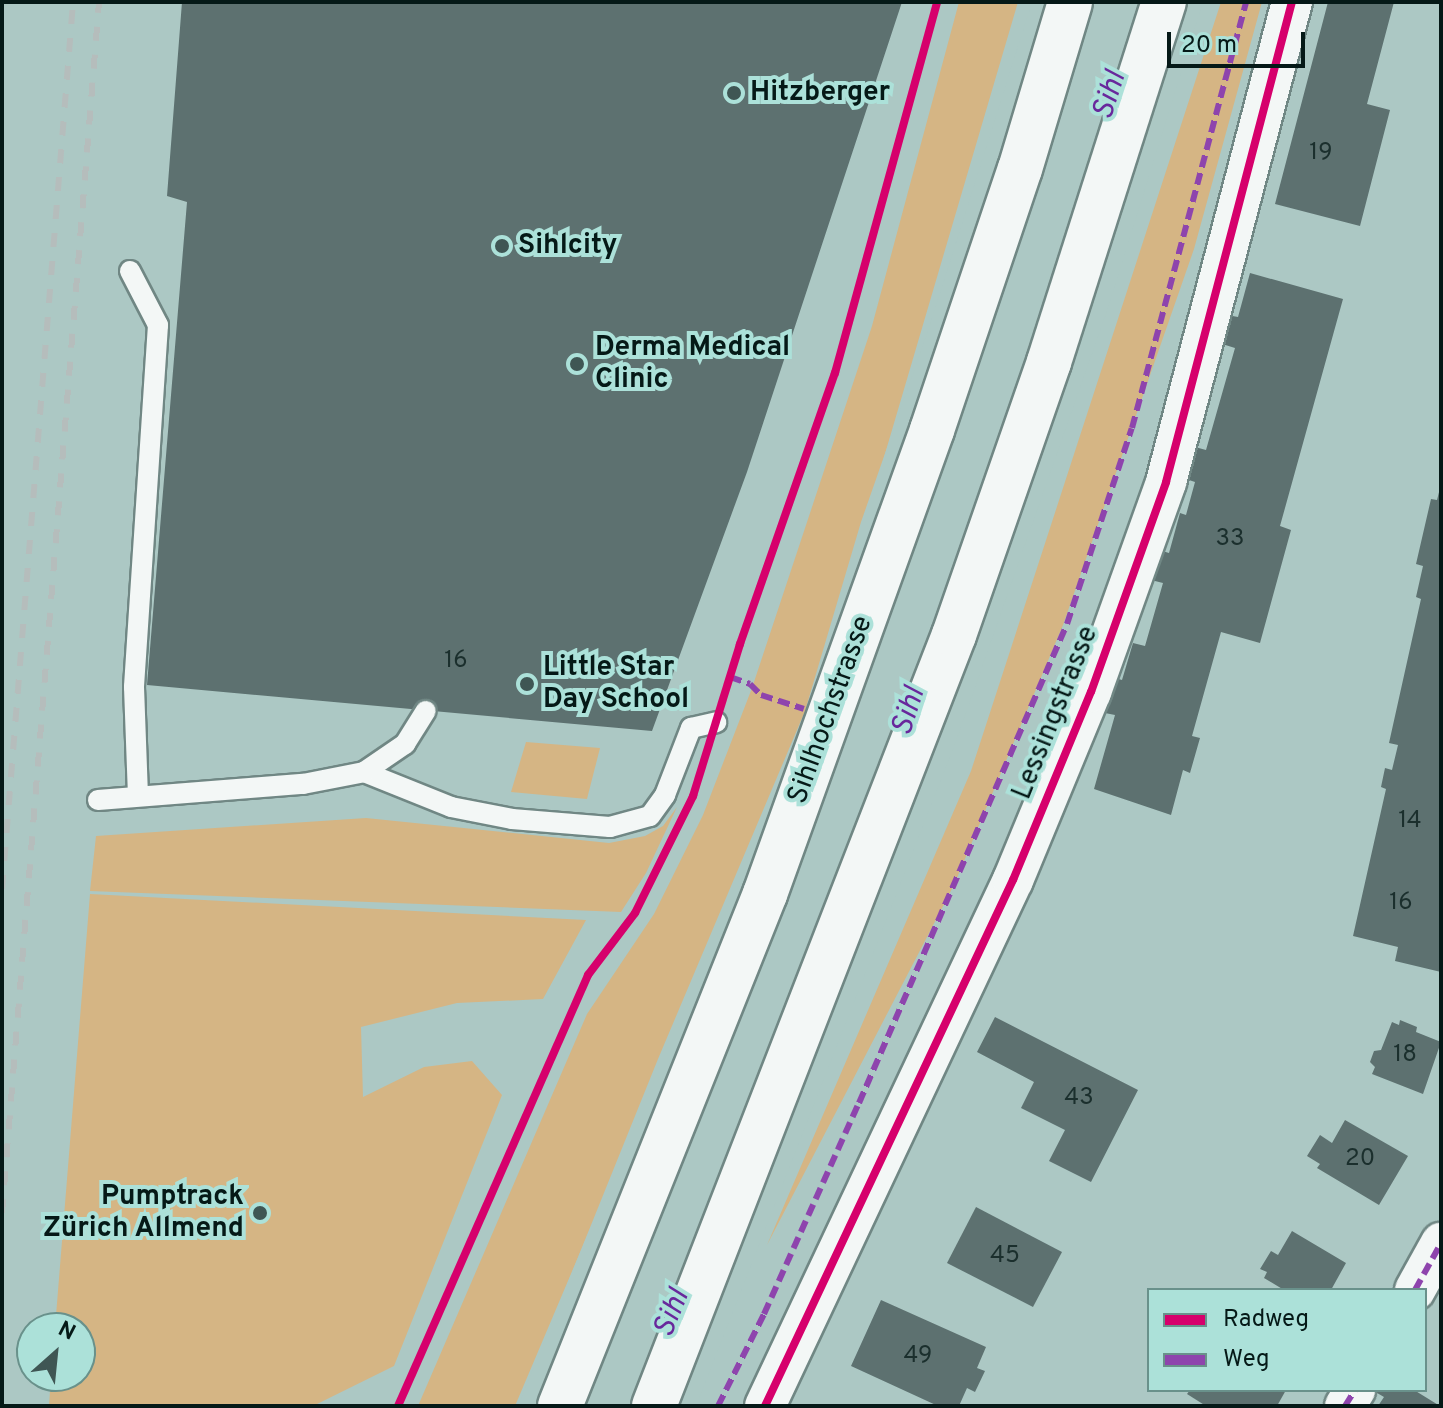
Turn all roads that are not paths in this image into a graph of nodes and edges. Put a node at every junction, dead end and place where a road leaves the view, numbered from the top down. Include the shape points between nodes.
1 (1070, 2) edge
2 (1164, 2) edge
3 (1292, 2) edge
4 (130, 271) dead end
5 (426, 711) dead end
6 (716, 722) dead end
7 (364, 772) junction
8 (138, 794) junction
9 (98, 800) dead end
10 (1441, 1243) edge
11 (1416, 1288) edge
12 (560, 1406) edge
13 (654, 1406) edge
14 (765, 1406) edge

1 - 12 highway, Sihlhochstrasse via 932,430 765,894
2 - 13 highway via 1049,362 954,635
3 - 14 street, Lessingstrasse via 1166,482 1091,692 1013,880
4 - 8 lane via 158,325 134,687
5 - 7 lane via 405,744
6 - 7 lane via 691,728 665,795 650,816 610,827 512,819 451,807
7 - 8 lane via 303,784
8 - 9 lane
10 - 11 street

